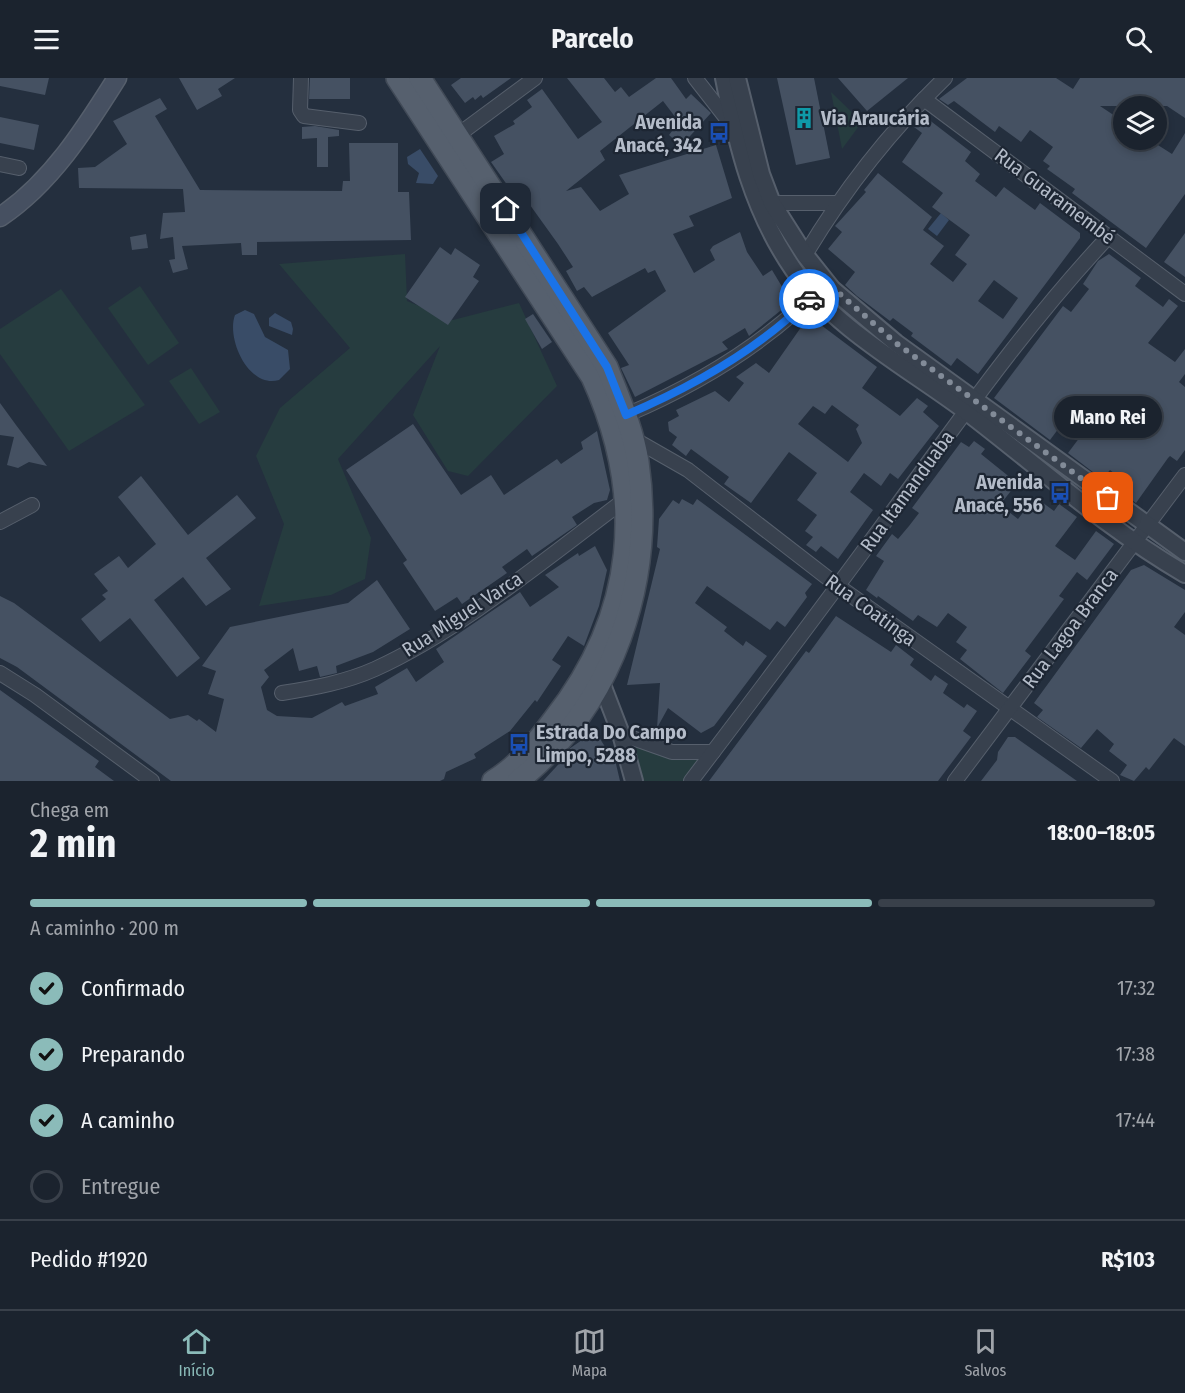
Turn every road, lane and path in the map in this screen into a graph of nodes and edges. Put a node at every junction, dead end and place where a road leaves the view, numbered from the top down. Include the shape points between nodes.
1 (117, 78) edge
2 (301, 78) edge
3 (397, 78) edge
4 (420, 78) edge
5 (535, 78) edge
6 (695, 78) edge
7 (724, 78) edge
8 (737, 78) edge
9 (945, 78) edge
10 (924, 99) junction
11 (359, 123) dead end
12 (742, 130) junction
13 (458, 135) junction
14 (0, 164) edge
15 (19, 168) dead end
16 (772, 202) junction
17 (836, 203) junction
18 (0, 217) edge
19 (1109, 236) junction
20 (805, 255) junction
21 (826, 282) junction
22 (1185, 294) edge
23 (813, 295) junction
24 (969, 405) junction
25 (626, 415) junction
26 (632, 438) junction
27 (1185, 475) edge
28 (626, 500) junction
29 (32, 506) dead end
30 (0, 522) edge
31 (1147, 526) junction
32 (1134, 543) junction
33 (1185, 552) edge
34 (1185, 574) edge
35 (838, 586) junction
36 (0, 673) edge
37 (601, 682) junction
38 (282, 693) dead end
39 (1009, 710) junction
40 (621, 734) junction
41 (713, 752) junction
42 (152, 781) edge
43 (494, 781) edge
44 (518, 781) edge
45 (634, 781) edge
46 (691, 781) edge
47 (955, 781) edge
48 (1112, 781) edge

1 - 18 main road via 82,135
2 - 11 street via 300,110 304,116
3 - 28 main road via 592,377 608,411
4 - 13 main road
5 - 13 street
6 - 12 street
7 - 12 street
8 - 12 street
9 - 10 street
10 - 17 street
10 - 19 street, Rua Guaramembé
12 - 16 street
12 - 23 street via 757,202 793,268
13 - 25 main road via 601,357
14 - 15 street
16 - 17 street
16 - 20 street
17 - 20 street
19 - 22 street, Rua Guaramembé
19 - 24 street, Rua Itamanduaba
20 - 21 street
21 - 23 street
21 - 24 street
23 - 24 street via 844,322
23 - 25 street via 774,330 687,387
24 - 31 street
24 - 32 street
24 - 35 street, Rua Itamanduaba
25 - 26 main road
26 - 35 street, Rua Coatinga via 688,470
26 - 37 main road via 643,507 639,575 632,609
27 - 31 street, Rua Lagoa Branca
28 - 38 street, Rua Miguel Varca via 489,600 418,645 357,676
28 - 43 main road via 620,586 607,630 570,699 533,746
29 - 30 street
31 - 32 street, Rua Lagoa Branca
31 - 33 street
32 - 34 street
32 - 39 street, Rua Lagoa Branca
35 - 39 street, Rua Coatinga
35 - 41 street, Rua Itamanduaba
36 - 42 street
37 - 40 street
37 - 44 main road via 563,736
39 - 47 street, Rua Lagoa Branca
39 - 48 street, Rua Coatinga
40 - 41 street via 672,752
40 - 45 street
41 - 46 street, Rua Itamanduaba

